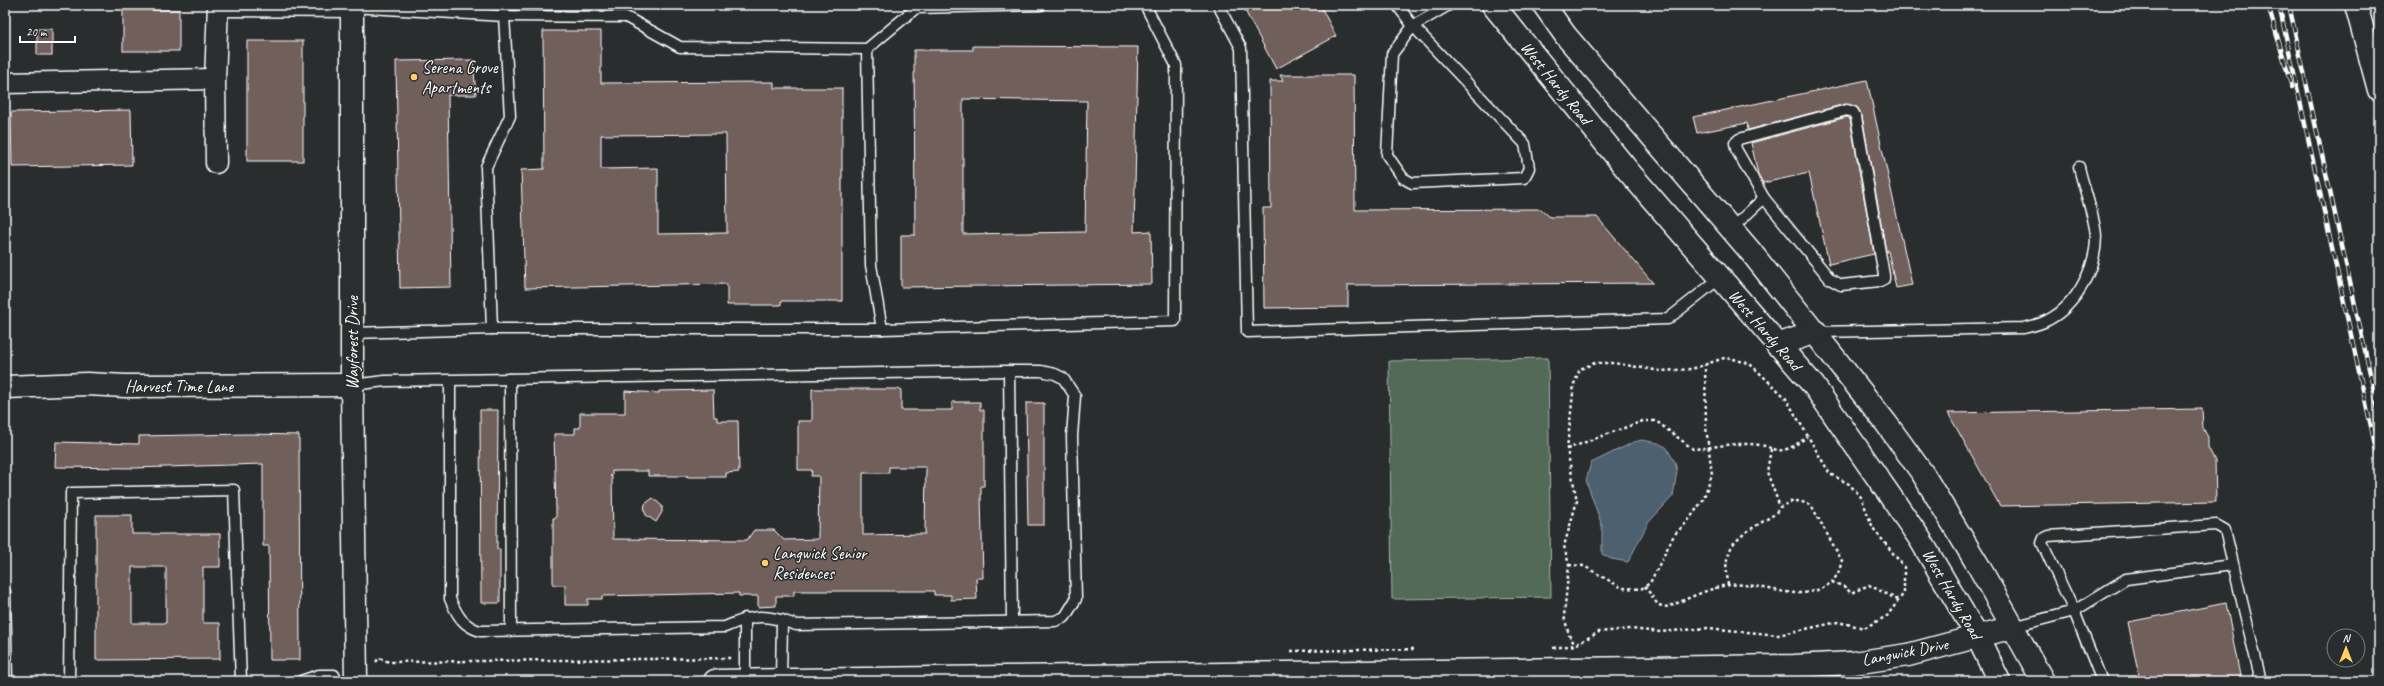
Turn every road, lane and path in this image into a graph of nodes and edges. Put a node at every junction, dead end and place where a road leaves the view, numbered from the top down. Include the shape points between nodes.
1 (1041, 5) edge
2 (1145, 5) edge
3 (1218, 5) edge
4 (1397, 5) edge
5 (1449, 5) edge
6 (1493, 5) edge
7 (1544, 5) edge
8 (2356, 5) edge
9 (218, 6) edge
10 (352, 6) edge
11 (504, 16) junction
12 (1413, 26) junction
13 (867, 49) junction
14 (215, 79) junction
15 (5, 83) edge
16 (2379, 90) edge
17 (216, 163) dead end
18 (2079, 167) dead end
19 (1764, 198) junction
20 (1732, 229) junction
21 (1720, 278) junction
22 (492, 329) junction
23 (882, 330) junction
24 (352, 332) junction
25 (1816, 332) junction
26 (1777, 345) junction
27 (1705, 365) junction
28 (1009, 371) junction
29 (510, 379) junction
30 (450, 380) junction
31 (352, 385) junction
32 (5, 387) edge
33 (1807, 436) junction
34 (1710, 448) junction
35 (1567, 449) junction
36 (1771, 449) junction
37 (1780, 507) junction
38 (1569, 565) junction
39 (2232, 565) junction
40 (1832, 582) junction
41 (1728, 585) junction
42 (1645, 586) junction
43 (5, 592) edge
44 (1898, 600) junction
45 (2074, 611) junction
46 (745, 618) junction
47 (782, 620) junction
48 (1012, 621) junction
49 (2013, 627) junction
50 (511, 631) junction
51 (1977, 636) junction
52 (1575, 645) junction
53 (1548, 648) dead end
54 (1418, 649) dead end
55 (1284, 651) dead end
56 (746, 658) junction
57 (374, 664) dead end
58 (1794, 673) edge
59 (1600, 674) edge
60 (1695, 674) edge
61 (1442, 676) edge
62 (1248, 677) edge
63 (745, 680) edge
64 (781, 680) junction
65 (8, 681) edge
66 (69, 681) edge
67 (241, 681) edge
68 (301, 681) edge
69 (337, 681) edge
70 (356, 681) edge
71 (714, 681) edge
72 (1999, 681) edge
73 (2043, 681) edge
74 (2102, 681) edge
75 (2261, 681) edge

1 - 13 lane via 916,8
2 - 23 lane via 1176,65 1175,321
3 - 21 lane via 1241,48 1247,332 1668,319
4 - 12 lane
5 - 12 lane
6 - 21 street, West Hardy Road via 1629,172
7 - 20 street via 1566,36
8 - 16 street
9 - 10 street
9 - 14 street
10 - 11 lane
10 - 24 street, Wayforest Drive
11 - 13 lane via 626,17 680,47
11 - 22 lane via 510,116 486,167
12 - 12 lane via 1392,54 1388,155 1403,178 1412,183 1524,178 1529,168 1525,144
13 - 23 lane via 871,264
14 - 15 street
14 - 17 street
18 - 25 lane via 2096,234 2094,254 2082,288 2067,307 2047,321 2024,328
19 - 19 lane via 1736,149 1735,142 1785,125 1847,110 1853,112 1884,280 1836,283
19 - 20 lane
20 - 25 street
21 - 26 street, West Hardy Road
22 - 23 lane
22 - 24 lane
24 - 31 street, Wayforest Drive
25 - 26 street
25 - 49 street via 1923,474
26 - 51 street, West Hardy Road via 1814,386 1871,466 1920,539
27 - 33 path via 1727,357 1750,364 1785,397
27 - 34 path via 1706,427
27 - 35 path via 1692,369 1661,371 1614,363 1595,363 1580,369 1574,384
28 - 29 lane
28 - 48 lane
28 - 48 lane via 1041,371 1055,374 1064,378 1075,396 1072,436 1076,599 1064,617 1055,621
29 - 30 lane
29 - 50 lane
30 - 31 lane via 385,381
30 - 50 lane via 450,599 461,621 471,629
31 - 32 street, Harvest Time Lane via 87,384
31 - 70 street, Wayforest Drive
33 - 36 path via 1792,448 1777,452
33 - 44 path via 1830,474 1849,484 1861,497 1873,528 1904,567 1904,593
34 - 35 path via 1693,449 1656,421 1643,421
34 - 36 path via 1748,444
34 - 42 path via 1712,474 1702,500 1688,521 1674,535 1650,583
35 - 38 path via 1577,501 1564,546
36 - 37 path via 1767,472
37 - 40 path via 1800,501 1811,506 1842,561
37 - 41 path via 1775,514 1746,532 1732,545 1726,562
38 - 42 path via 1584,566 1622,588 1641,589
38 - 52 path via 1564,616 1569,635
39 - 45 lane via 2126,579
39 - 45 lane via 2225,530 2222,526 2216,525 2048,536 2042,543
39 - 75 lane
40 - 41 path via 1821,590 1797,594 1775,589
40 - 44 path via 1845,587 1851,593 1869,585
41 - 42 path via 1668,607 1658,605
43 - 65 lane
44 - 52 path via 1887,616 1864,628 1838,622 1778,635 1708,628 1661,632 1630,629 1599,632
45 - 49 lane
45 - 74 lane
46 - 47 lane via 764,615
46 - 50 lane via 725,628
46 - 56 lane
47 - 48 lane via 796,625
47 - 64 lane
49 - 51 street, Langwick Drive
49 - 73 street
51 - 58 street, Langwick Drive via 1908,655
51 - 72 street, West Hardy Road
52 - 53 path
54 - 55 path
56 - 57 path via 389,662 379,658
56 - 63 lane
58 - 60 street, Langwick Drive
59 - 60 street, Langwick Drive
59 - 61 street, Langwick Drive
61 - 62 street, Langwick Drive
62 - 64 street, Langwick Drive
63 - 64 street, Langwick Drive
63 - 71 street, Langwick Drive
66 - 67 lane via 71,493 234,490
68 - 69 lane via 319,675 334,675

